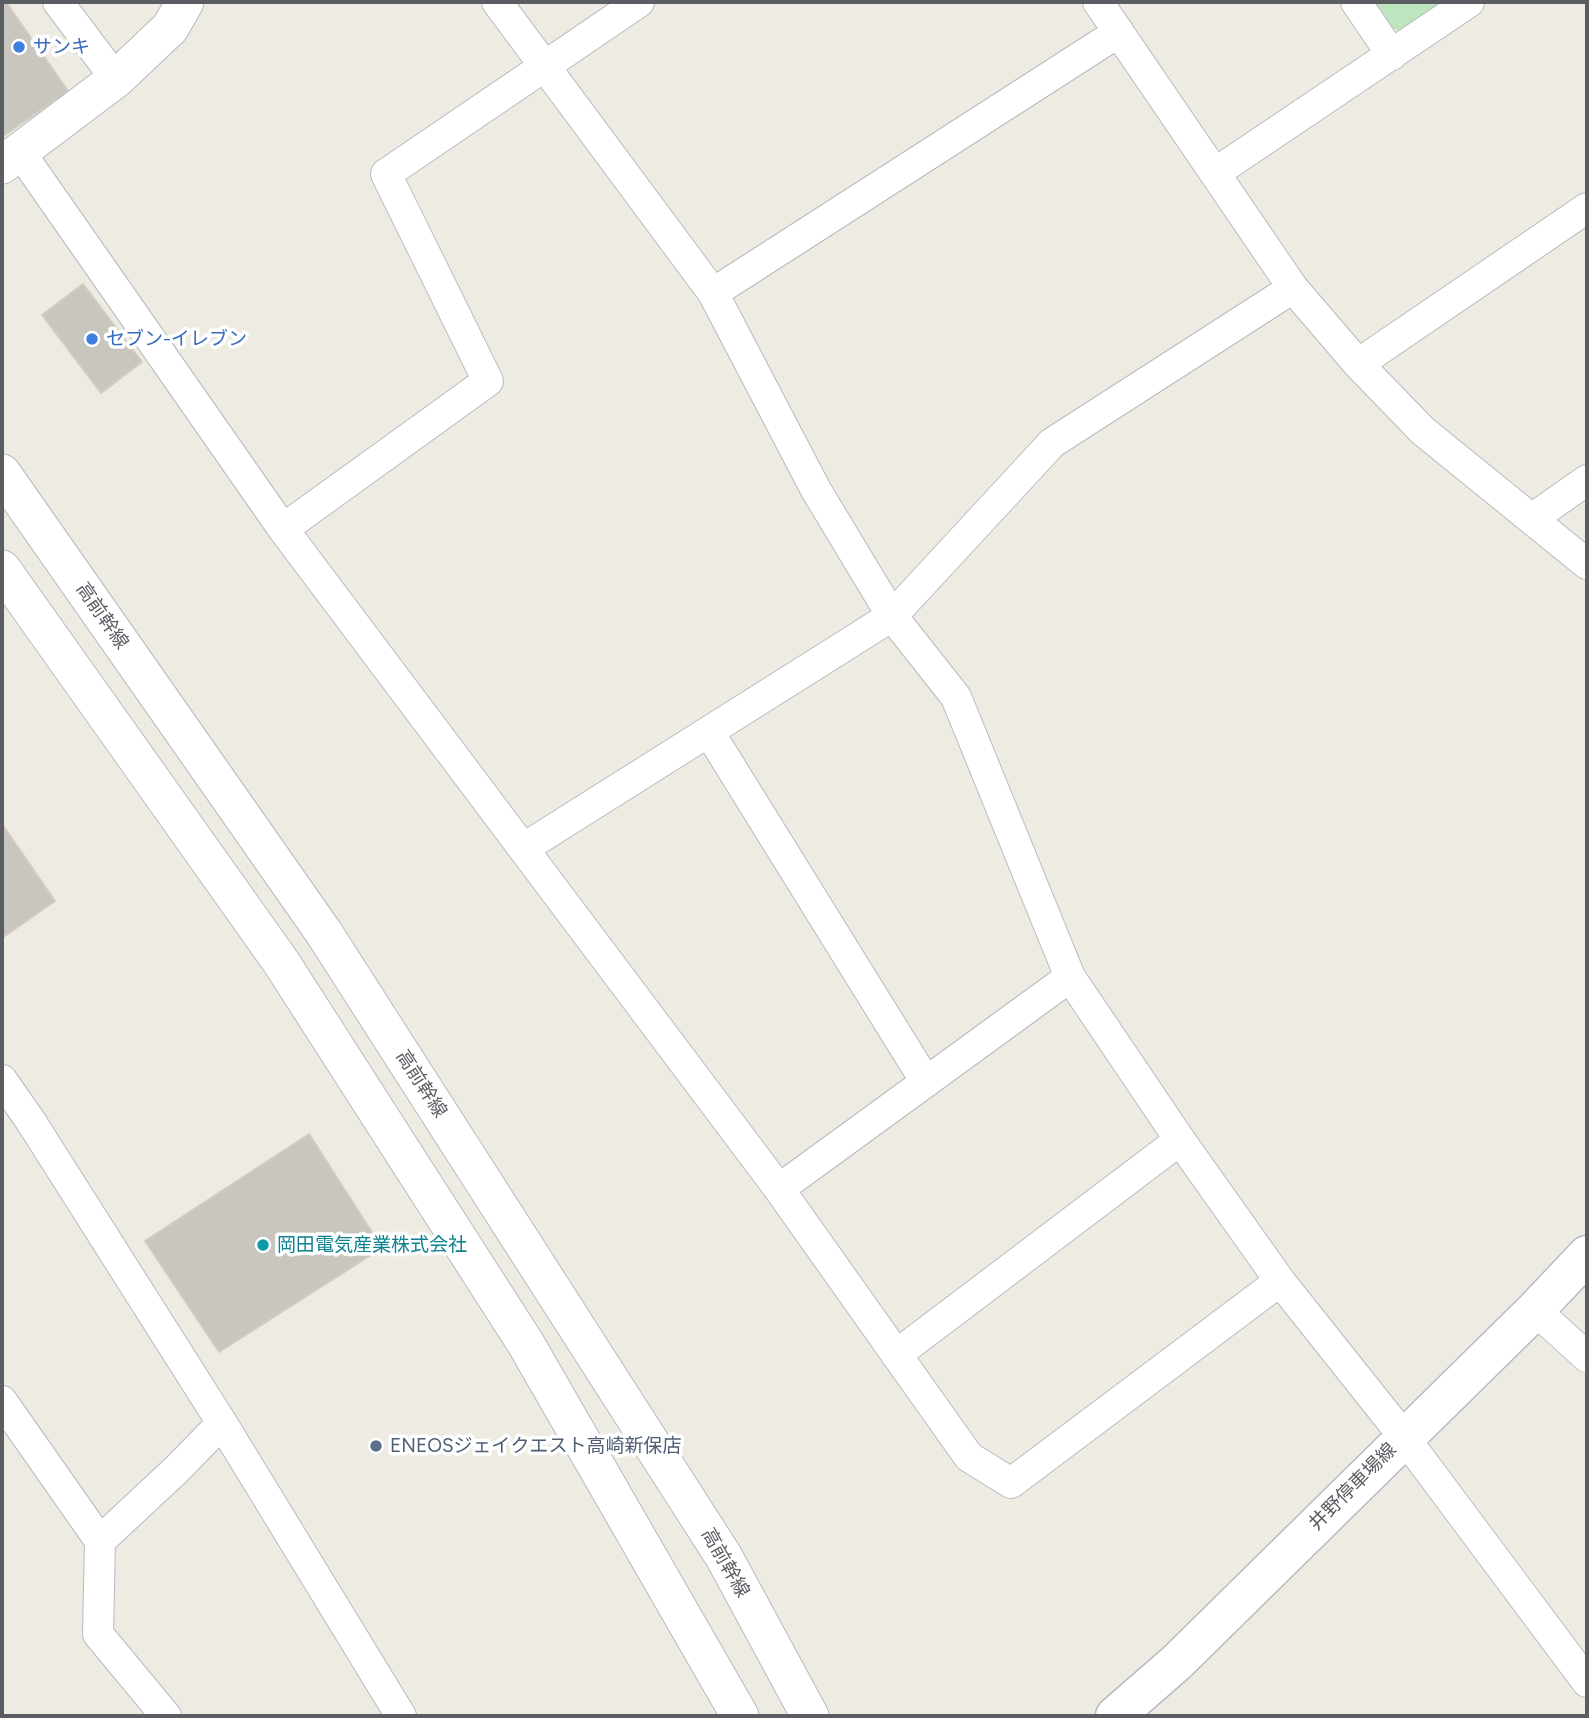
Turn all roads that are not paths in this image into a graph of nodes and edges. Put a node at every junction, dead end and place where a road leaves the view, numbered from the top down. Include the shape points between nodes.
1 (58, 2) edge
2 (184, 2) edge
3 (497, 2) edge
4 (639, 2) edge
5 (1098, 2) edge
6 (1356, 2) edge
7 (1469, 2) edge
8 (1119, 32) junction
9 (1392, 55) junction
10 (546, 66) junction
11 (116, 79) junction
12 (11, 158) edge
13 (1215, 173) junction
14 (1587, 208) edge
15 (1293, 288) junction
16 (713, 293) junction
17 (1358, 364) junction
18 (2, 473) edge
19 (1587, 480) edge
20 (1533, 518) junction
21 (283, 529) junction
22 (1587, 564) edge
23 (2, 569) edge
24 (892, 616) junction
25 (709, 732) junction
26 (524, 848) junction
27 (1070, 978) junction
28 (2, 1080) edge
29 (926, 1082) junction
30 (1180, 1140) junction
31 (779, 1189) junction
32 (1587, 1255) edge
33 (1280, 1281) junction
34 (1535, 1310) junction
35 (896, 1355) junction
36 (1587, 1357) edge
37 (2, 1401) edge
38 (222, 1423) junction
39 (1404, 1437) junction
40 (100, 1541) junction
41 (1587, 1682) edge
42 (166, 1716) edge
43 (401, 1716) edge
44 (740, 1716) edge
45 (810, 1716) edge
46 (1115, 1716) edge

1 - 11 street
2 - 11 street via 170,27
3 - 10 street
4 - 10 street
5 - 8 street
6 - 9 street
7 - 9 street
8 - 13 street
8 - 16 street
9 - 13 street
10 - 16 street
10 - 21 street via 387,174 488,381
11 - 12 street
12 - 21 street
13 - 15 street
14 - 17 street
15 - 17 street
15 - 24 street via 1052,443
16 - 24 street via 816,490
17 - 20 street via 1423,431
18 - 45 street, 高前幹線 via 324,933 724,1557
19 - 20 street
20 - 22 street
21 - 26 street
23 - 44 street via 281,962 526,1344
24 - 25 street
24 - 27 street via 956,697
25 - 26 street
25 - 29 street
26 - 31 street
27 - 29 street
27 - 30 street
28 - 38 street
29 - 31 street
30 - 33 street
30 - 35 street
31 - 35 street
32 - 34 main road, 井野停車場線
33 - 35 street via 1011,1483 969,1457
33 - 39 street
34 - 36 street
34 - 39 main road, 井野停車場線
37 - 40 street
38 - 40 street
38 - 43 street
39 - 41 street
39 - 46 main road, 井野停車場線 via 1176,1663
40 - 42 street via 98,1634

